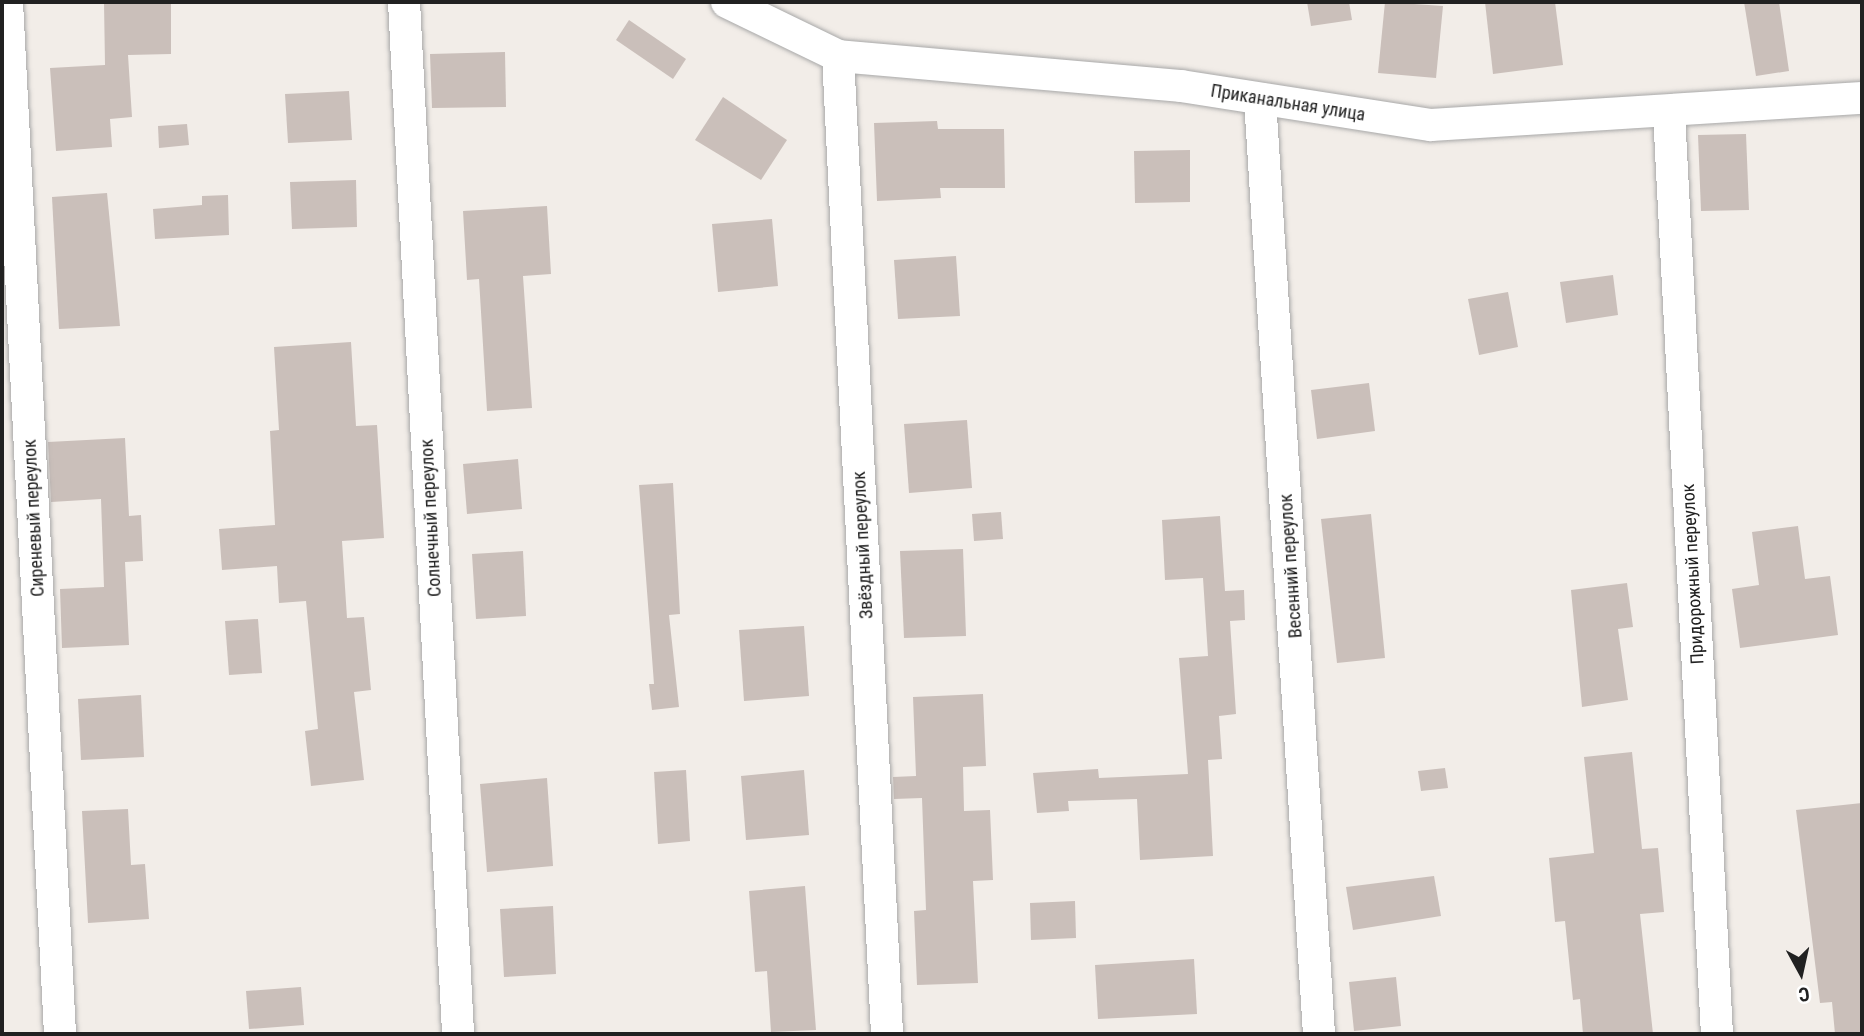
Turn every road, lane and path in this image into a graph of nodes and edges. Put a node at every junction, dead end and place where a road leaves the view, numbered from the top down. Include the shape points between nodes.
1 (7, 2) edge
2 (404, 2) edge
3 (727, 2) edge
4 (838, 56) junction
5 (1862, 98) edge
6 (1260, 99) junction
7 (1669, 113) junction
8 (60, 1034) edge
9 (458, 1034) edge
10 (887, 1034) edge
11 (1319, 1034) edge
12 (1717, 1034) edge

1 - 8 street, Сиреневый переулок
2 - 9 street, Солнечный переулок
3 - 4 street, Приканальная улица
4 - 6 street, Приканальная улица via 1181,86
4 - 10 street, Звёздный переулок
5 - 7 street, Приканальная улица
6 - 7 street, Приканальная улица via 1431,125
6 - 11 street, Весенний переулок
7 - 12 street, Придорожный переулок

